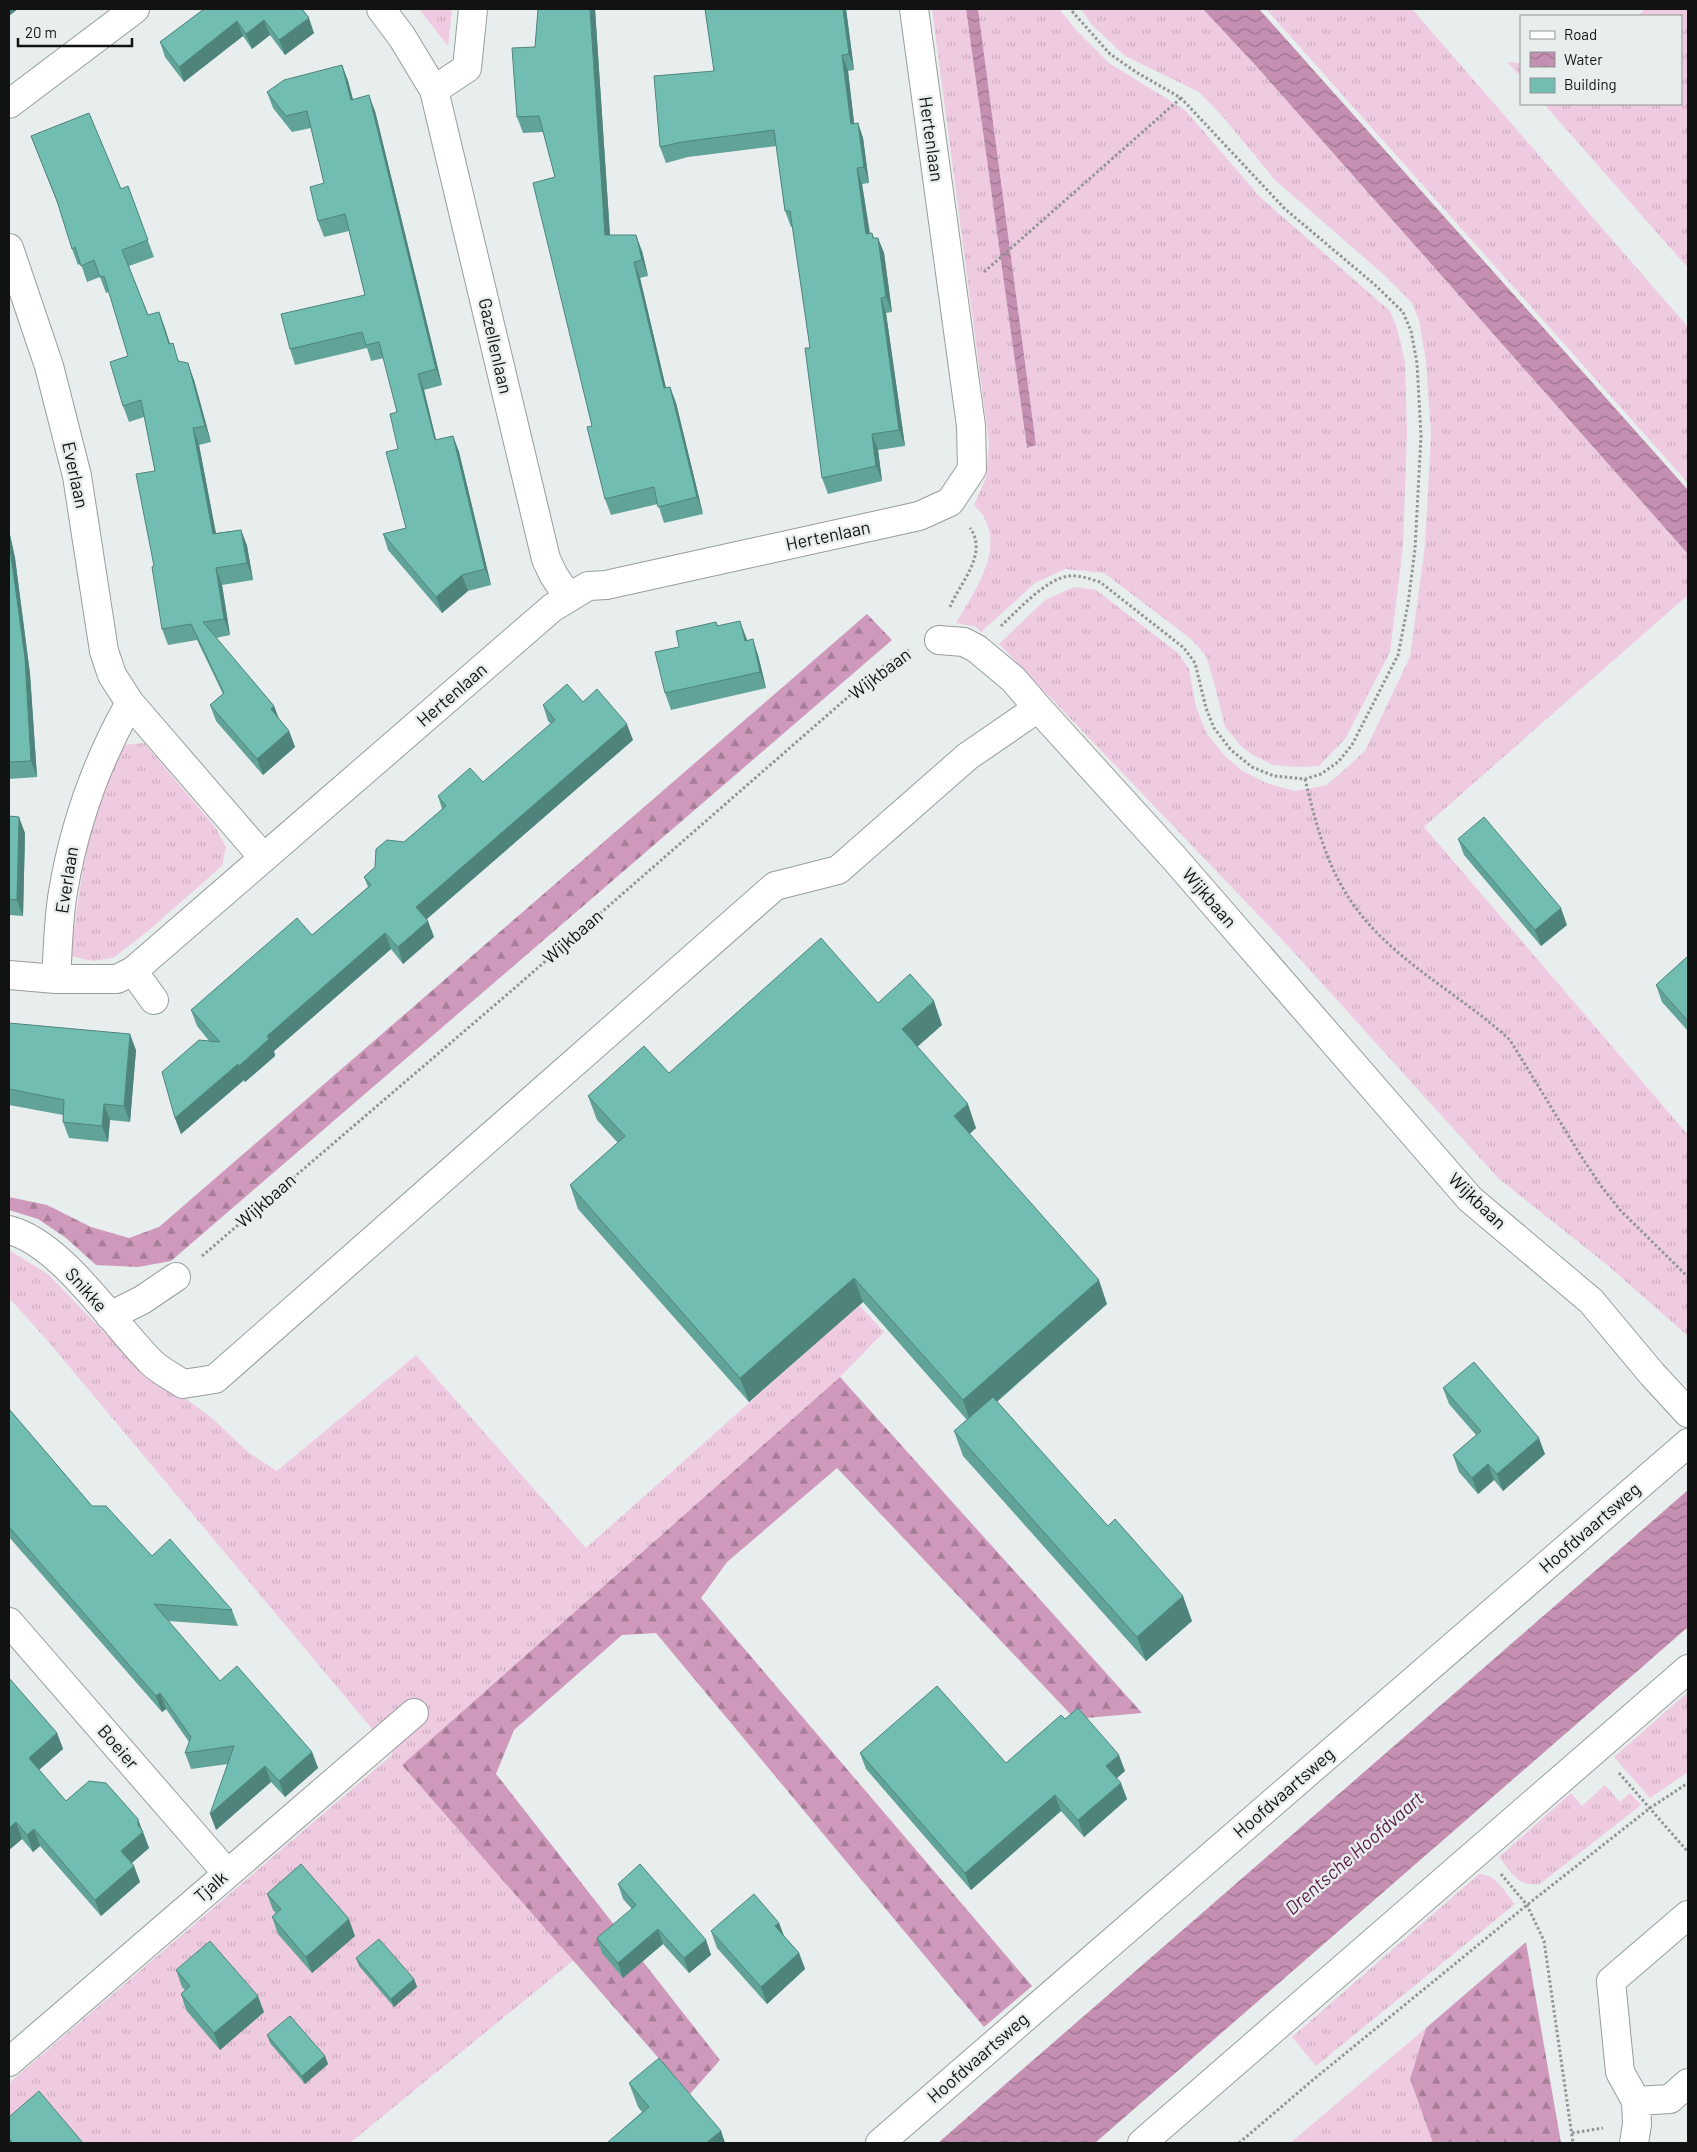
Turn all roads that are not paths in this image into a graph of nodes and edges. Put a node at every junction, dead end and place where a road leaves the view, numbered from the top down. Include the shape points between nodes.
1 (135, 9) edge
2 (381, 9) edge
3 (473, 9) edge
4 (914, 9) edge
5 (434, 90) junction
6 (9, 104) edge
7 (9, 248) edge
8 (568, 598) junction
9 (939, 640) road end
10 (130, 703) junction
11 (1038, 708) junction
12 (263, 857) junction
13 (134, 971) junction
14 (9, 976) edge
15 (56, 979) junction
16 (154, 1000) dead end
17 (9, 1230) edge
18 (176, 1277) road end
19 (110, 1316) junction
20 (1688, 1413) edge
21 (1688, 1443) edge
22 (9, 1622) edge
23 (1688, 1669) edge
24 (414, 1713) dead end
25 (227, 1873) junction
26 (1688, 1915) edge
27 (9, 2062) edge
28 (1688, 2083) edge
29 (1636, 2101) junction
30 (880, 2143) edge
31 (1142, 2143) edge
32 (1634, 2143) edge

1 - 6 street
2 - 5 street, Gazellenlaan via 402,36
3 - 5 street via 467,68
4 - 8 street, Hertenlaan via 971,426 972,469 950,502 920,516 606,585 588,586
5 - 8 street, Gazellenlaan via 546,559
7 - 10 street, Everlaan via 49,366 77,476 104,650 112,675
8 - 12 street, Hertenlaan via 552,608
9 - 11 street, Wijkbaan via 964,642 977,649 1013,678
10 - 12 street, Everlaan
10 - 15 street, Everlaan via 110,738 74,839 62,894
11 - 19 street, Snikke via 968,756 838,870 775,886 215,1379 183,1384 152,1364
11 - 20 street, Wijkbaan via 1187,873 1470,1199 1591,1301
12 - 13 street, Hertenlaan
13 - 15 street, Hertenlaan via 117,979
13 - 16 street
14 - 15 street, Hertenlaan
17 - 19 street, Snikke via 23,1233 68,1267
18 - 19 street via 142,1300
21 - 30 street, Hoofdvaartsweg
22 - 25 street, Boeier
23 - 31 street
24 - 25 street, Tjalk
25 - 27 street, Tjalk
26 - 29 street via 1611,1981 1620,2072
28 - 29 street via 1670,2099
29 - 32 street

